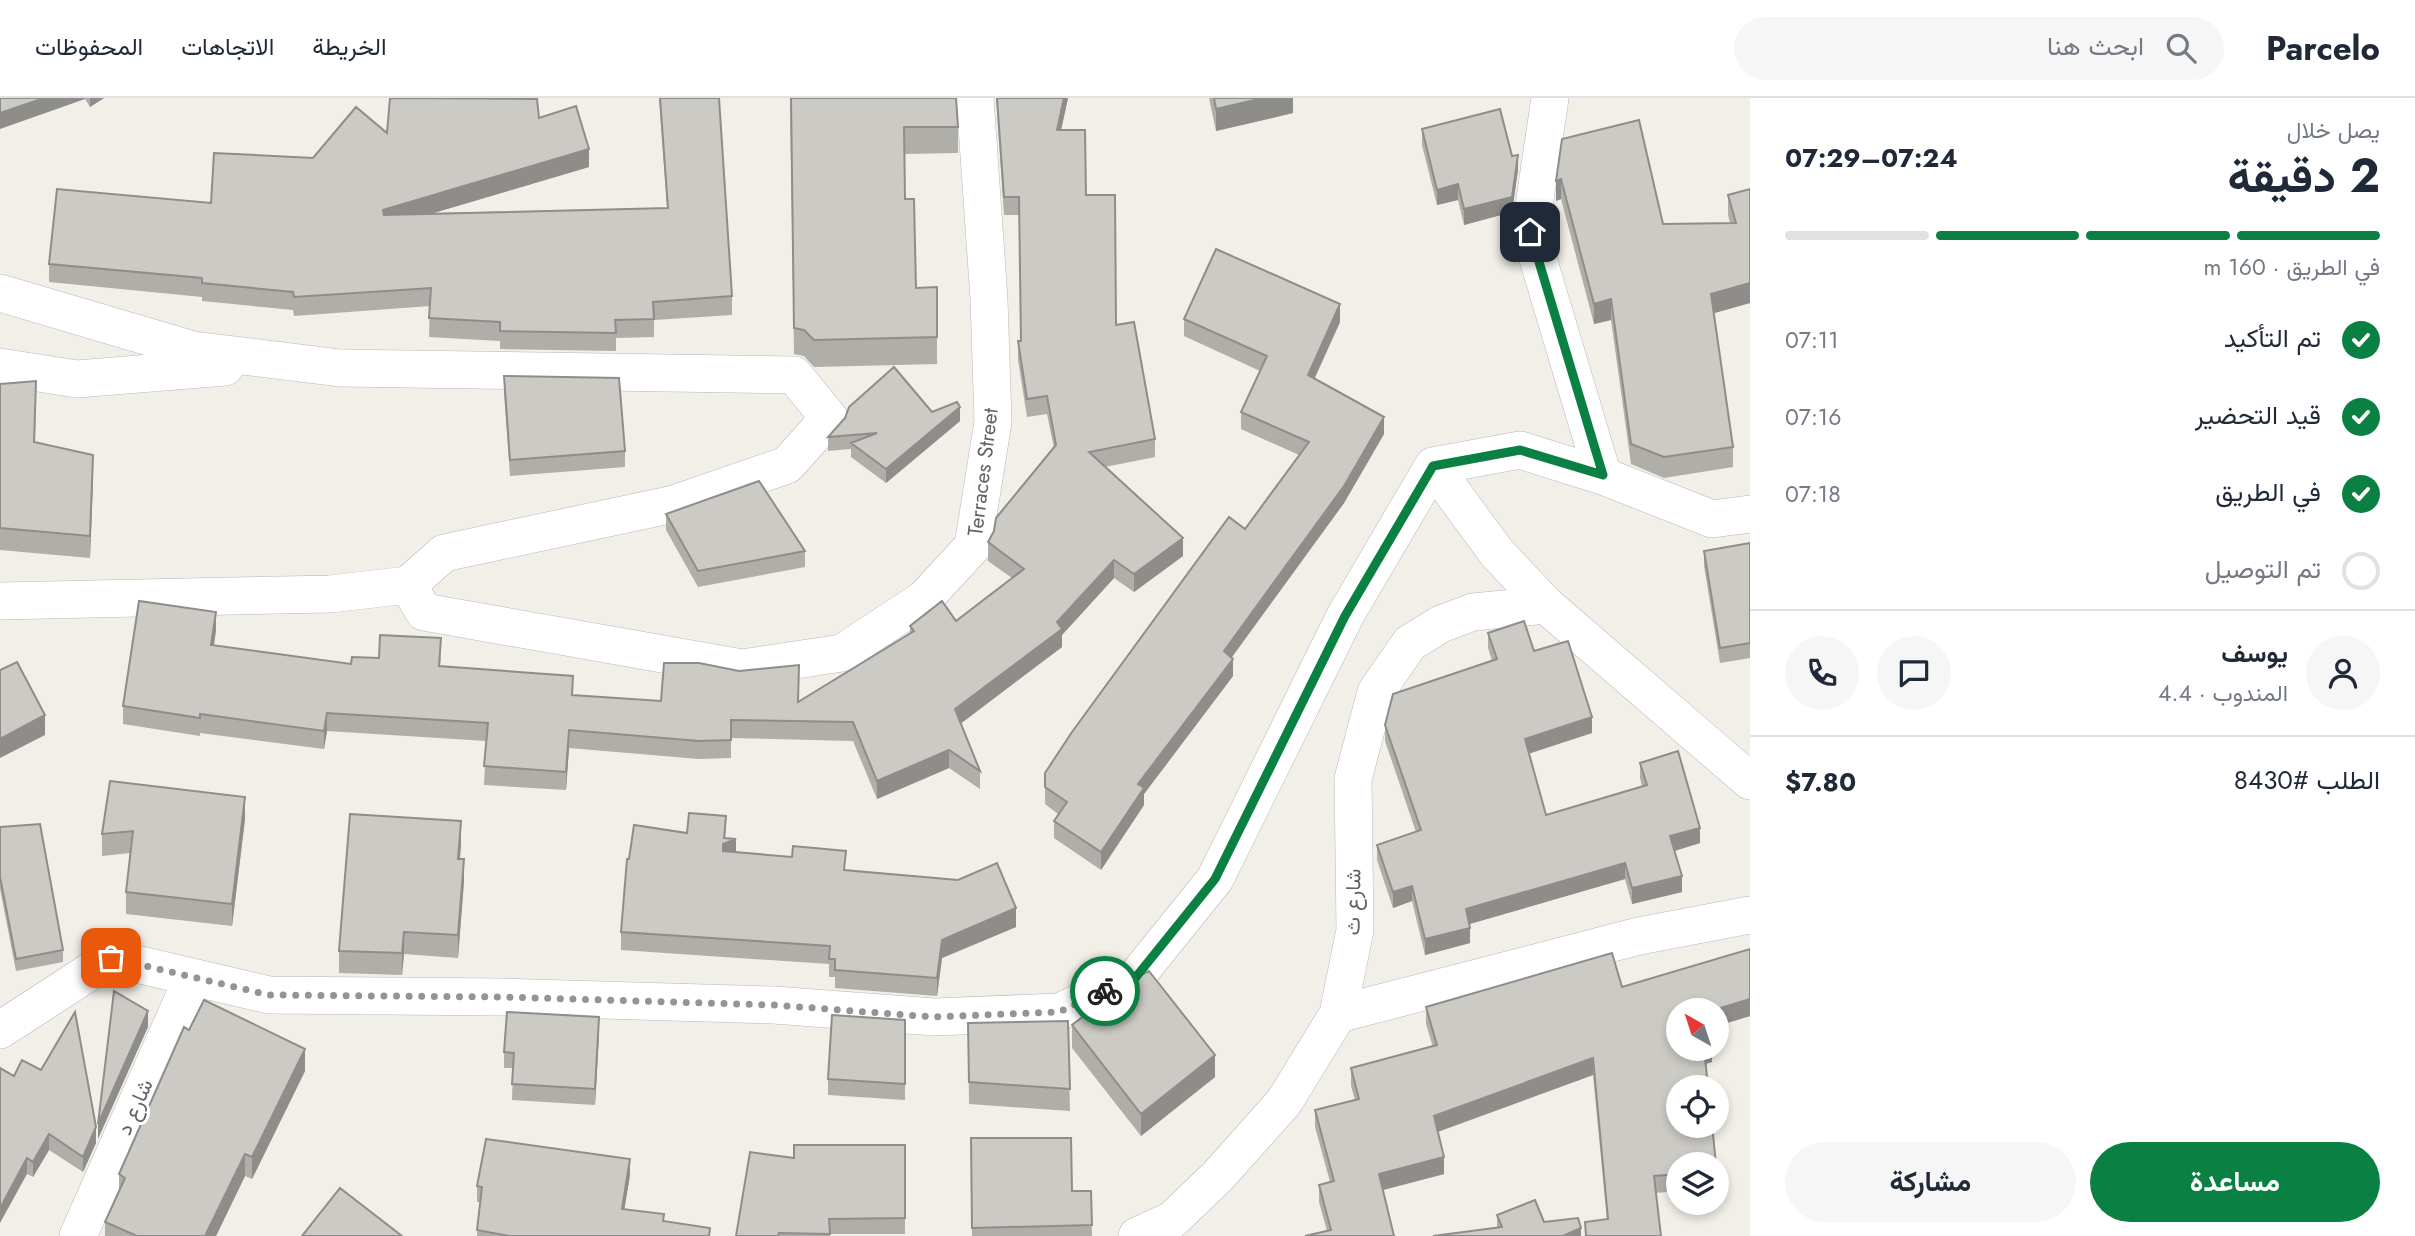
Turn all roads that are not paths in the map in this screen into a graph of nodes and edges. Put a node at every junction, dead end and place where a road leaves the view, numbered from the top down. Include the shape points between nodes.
1 (975, 98) edge
2 (1550, 98) edge
3 (0, 293) edge
4 (286, 362) junction
5 (0, 368) edge
6 (1433, 466) junction
7 (1603, 475) junction
8 (1750, 514) edge
9 (416, 598) junction
10 (0, 601) edge
11 (1546, 605) junction
12 (1750, 781) edge
13 (1750, 915) edge
14 (192, 979) junction
15 (1338, 1014) junction
16 (0, 1030) edge
17 (78, 1236) edge
18 (1137, 1236) edge

1 - 9 street, Terraces Street via 993,422 973,546 924,599 842,653 743,668
2 - 7 street via 1530,232
3 - 4 street via 193,350
4 - 5 street via 77,379
4 - 9 street via 340,368 794,375 829,418 787,465 674,504 444,553
6 - 7 street via 1520,450
6 - 11 street via 1497,552
6 - 14 street via 1345,616 1215,879 1136,977 1059,1012 934,1017 774,1005 269,995
7 - 8 street via 1712,519
9 - 10 street, Terraces Street via 330,594
11 - 12 street
11 - 15 street, شارع ث via 1473,612 1441,624 1410,643 1376,692 1353,779 1355,930
13 - 15 street via 1639,936
14 - 16 street via 111,958
14 - 17 street, شارع ﺩ
15 - 18 street, شارع ث via 1284,1102 1218,1176 1172,1220

